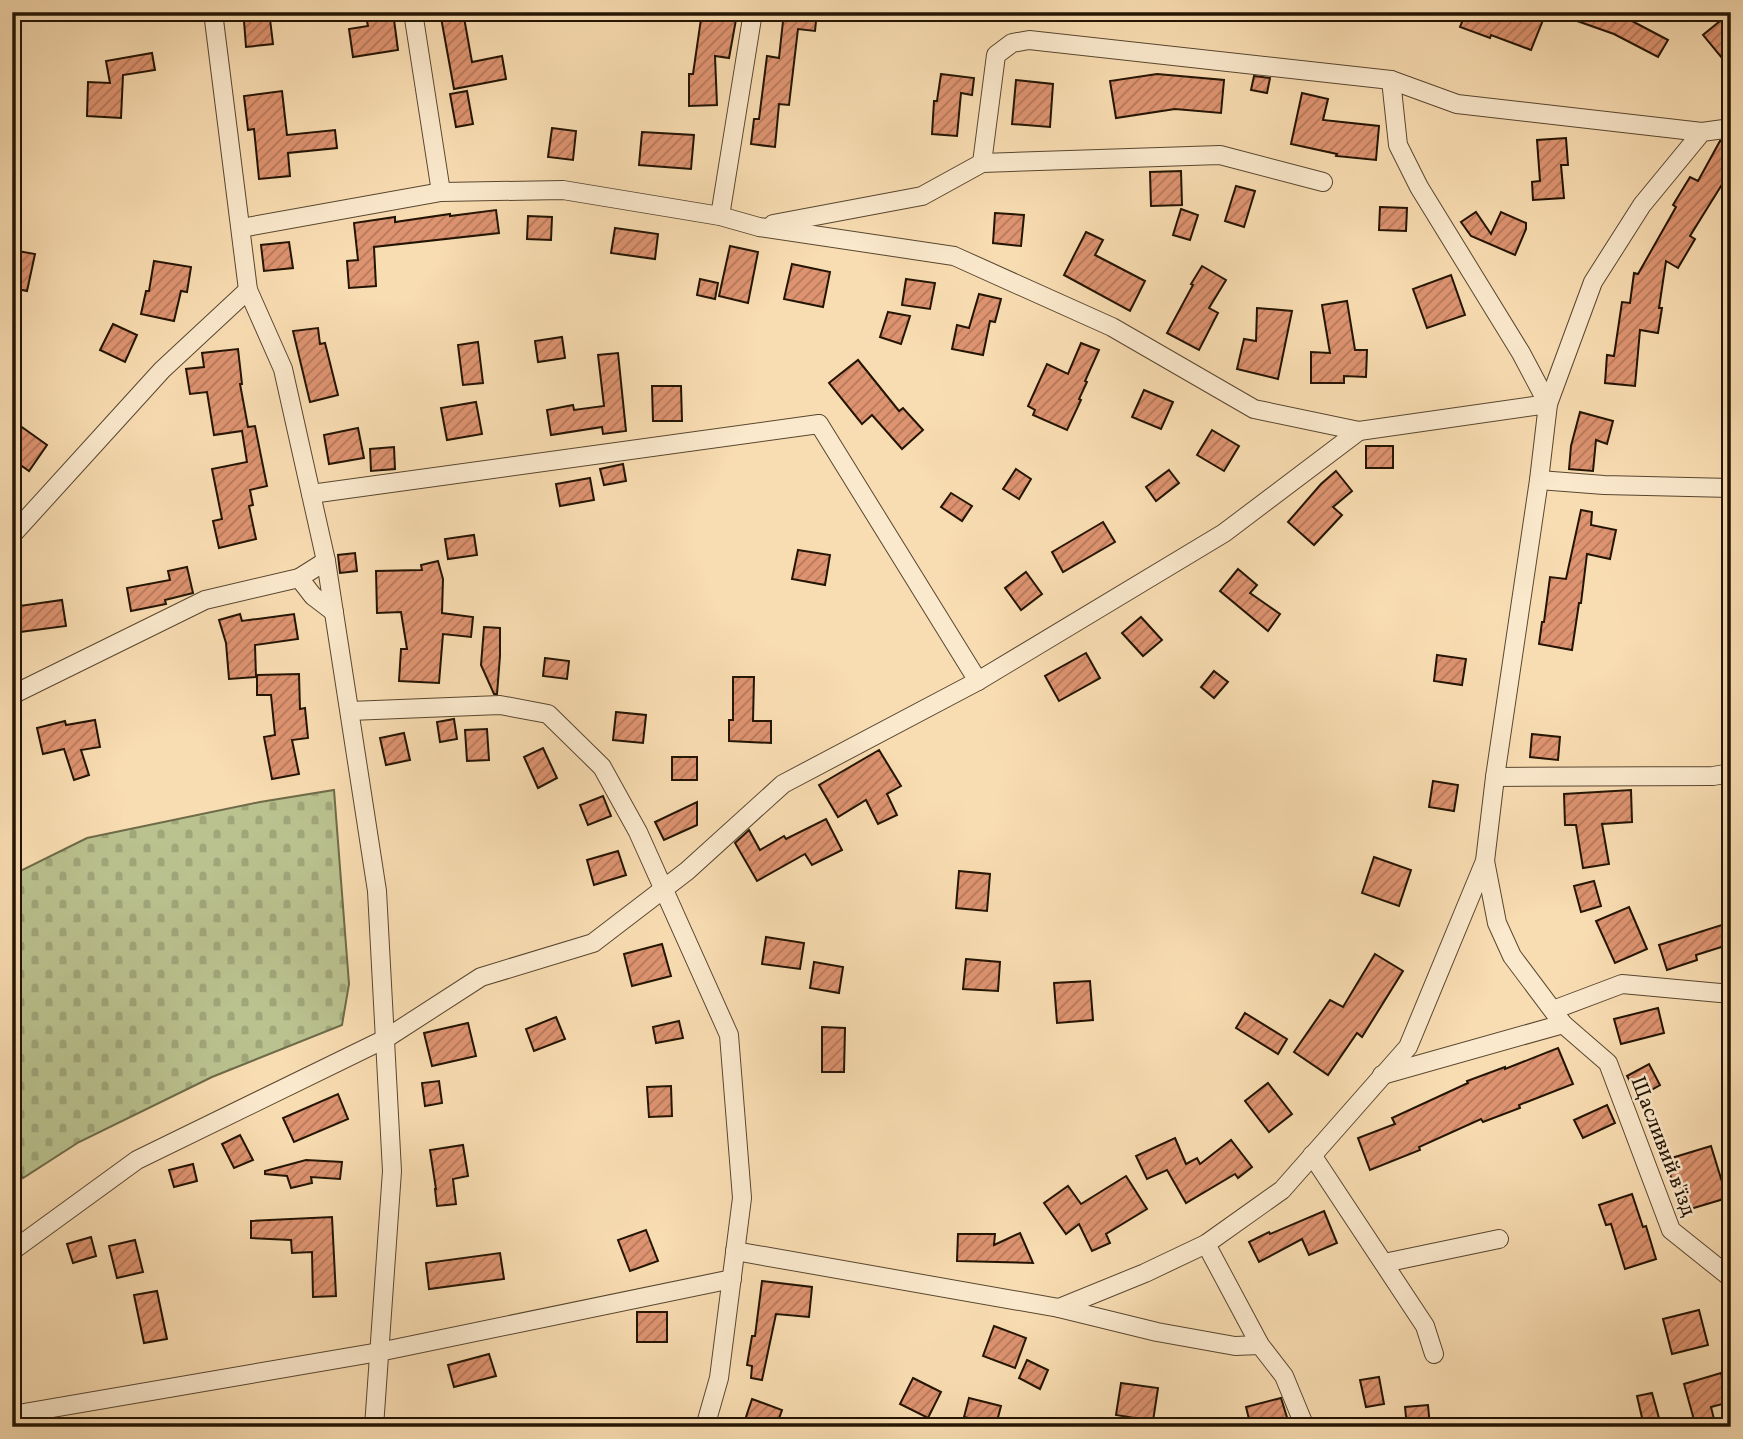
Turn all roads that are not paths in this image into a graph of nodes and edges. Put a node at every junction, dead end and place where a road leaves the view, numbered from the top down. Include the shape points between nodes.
1 (213, 12) edge
2 (413, 12) edge
3 (753, 12) edge
4 (1391, 80) junction
5 (1731, 128) edge
6 (1702, 132) junction
7 (982, 163) junction
8 (1323, 182) dead end
9 (441, 192) junction
10 (720, 216) junction
11 (759, 227) junction
12 (241, 228) junction
13 (248, 290) junction
14 (1548, 404) junction
15 (1359, 431) junction
16 (1539, 480) junction
17 (1731, 488) edge
18 (311, 494) junction
19 (12, 535) edge
20 (326, 561) junction
21 (299, 578) junction
22 (334, 612) junction
23 (978, 681) junction
24 (12, 695) edge
25 (350, 712) junction
26 (1731, 773) edge
27 (1495, 777) junction
28 (1485, 861) junction
29 (664, 889) junction
30 (1731, 994) edge
31 (1558, 1017) junction
32 (385, 1040) junction
33 (1382, 1075) junction
34 (1312, 1156) junction
35 (1499, 1239) dead end
36 (1206, 1244) junction
37 (12, 1251) edge
38 (735, 1251) junction
39 (1384, 1263) junction
40 (1731, 1278) edge
41 (732, 1279) junction
42 (1059, 1308) junction
43 (1260, 1345) junction
44 (379, 1352) junction
45 (1434, 1354) dead end
46 (12, 1415) edge
47 (374, 1427) edge
48 (705, 1427) edge
49 (1305, 1427) edge

1 - 12 street
2 - 9 street
3 - 10 street
4 - 6 street via 1457,104
4 - 7 street via 1029,40 1012,43 996,55
4 - 14 street via 1398,145
5 - 6 street
6 - 14 street via 1642,205 1593,282
7 - 8 street via 1220,155
7 - 11 street via 922,196
9 - 10 street via 563,190
9 - 12 street
10 - 11 street
11 - 15 street via 954,256 1112,327 1254,409
12 - 13 street
13 - 18 street via 283,369
13 - 19 street via 162,370
14 - 15 street
14 - 16 street
15 - 23 street via 1224,533
16 - 17 street
16 - 27 street
18 - 20 street
18 - 23 street via 819,424
20 - 21 street
20 - 22 street
21 - 22 street
21 - 24 street via 205,600
22 - 25 street
23 - 29 street via 783,784
25 - 29 street via 500,705 548,714 603,767
25 - 32 street via 377,891
26 - 27 street
27 - 28 street
28 - 31 street, Щасливий в'їзд via 1497,923 1512,956
28 - 33 street via 1408,1046
29 - 32 street via 593,943 481,977
29 - 38 street via 729,1035 742,1198
30 - 31 street via 1622,984
31 - 33 street
31 - 40 street, Щасливий в'їзд via 1608,1063 1671,1230
32 - 37 street via 137,1160
32 - 44 street via 392,1171
33 - 34 street
34 - 36 street via 1282,1190
34 - 39 street
35 - 39 street
36 - 42 street
36 - 43 street
38 - 41 street
38 - 42 street
39 - 45 street via 1425,1326
41 - 44 street
41 - 48 street via 719,1378
42 - 43 street via 1157,1332 1235,1346
43 - 49 street via 1284,1376
44 - 46 street
44 - 47 street

